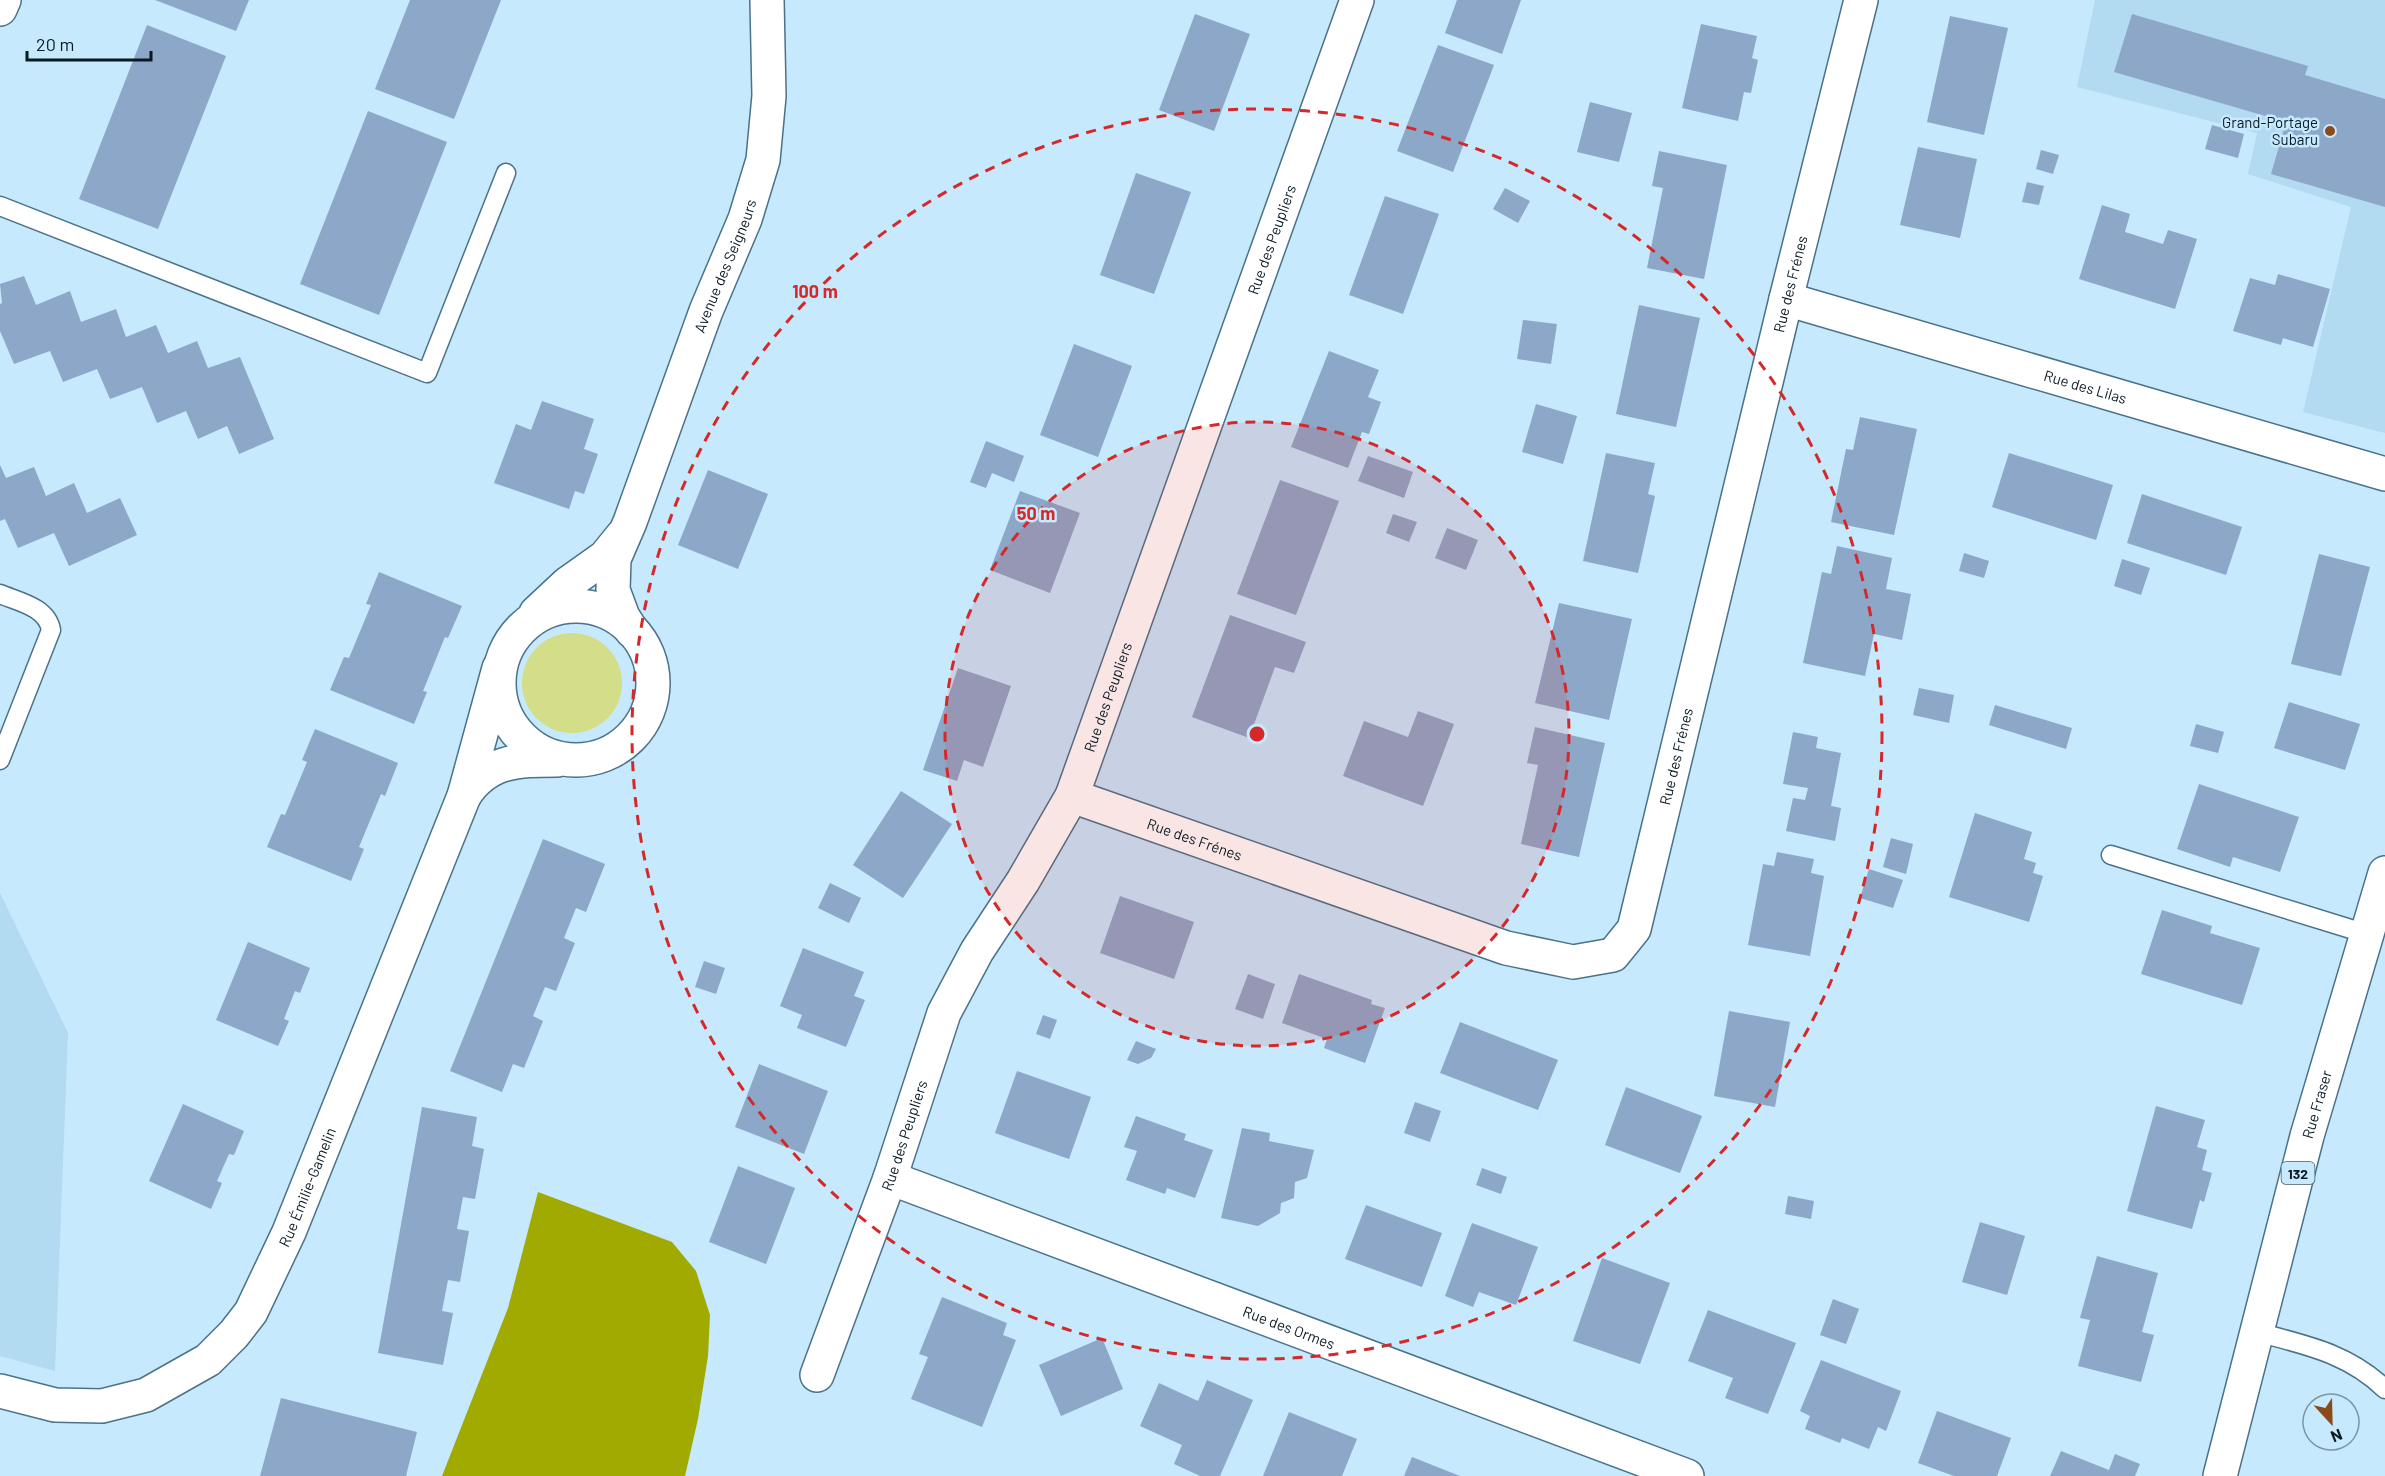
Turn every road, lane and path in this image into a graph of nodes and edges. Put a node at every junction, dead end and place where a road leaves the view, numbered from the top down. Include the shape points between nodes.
1 (4, 0) edge
2 (767, 0) edge
3 (1357, 0) edge
4 (1861, 0) edge
5 (0, 9) edge
6 (506, 173) dead end
7 (0, 206) edge
8 (1786, 299) junction
9 (2385, 474) edge
10 (630, 522) junction
11 (0, 594) edge
12 (524, 625) junction
13 (632, 631) junction
14 (499, 668) junction
15 (0, 760) edge
16 (565, 760) junction
17 (464, 796) junction
18 (1072, 796) junction
19 (2110, 855) dead end
20 (2383, 888) edge
21 (2367, 933) junction
22 (890, 1178) junction
23 (2257, 1332) junction
24 (817, 1375) dead end
25 (2385, 1389) edge
26 (0, 1391) edge
27 (1686, 1476) edge
28 (2220, 1476) edge

1 - 5 street
2 - 10 street, Avenue des Seigneurs via 769,96 763,160 745,219 706,311
3 - 18 street, Rue des Peupliers
4 - 8 street, Rue des Frénes
6 - 7 lane via 427,373
8 - 9 street, Rue des Lilas
8 - 18 street, Rue des Frénes via 1634,930 1612,954 1573,962 1506,948
10 - 12 street, Avenue des Seigneurs via 605,557 567,584
10 - 13 street, Avenue des Seigneurs via 614,559 612,574 616,603
11 - 15 lane via 38,610 49,621 51,630
12 - 13 street, Rue Émilie-Gamelin via 546,612 571,606 599,608
12 - 14 street, Rue Émilie-Gamelin via 508,645
13 - 16 street, Rue Émilie-Gamelin via 650,660 653,686 648,711 635,734 615,750 591,760
14 - 16 street, Rue Émilie-Gamelin via 500,700 506,718 520,738 541,753
14 - 17 street, Rue Émilie-Gamelin
16 - 17 street, Rue Émilie-Gamelin via 505,764 480,775
17 - 26 street, Rue Émilie-Gamelin via 289,1232 252,1312 208,1360 146,1395 102,1406 55,1405
18 - 22 street, Rue des Peupliers via 977,951 944,1013
19 - 21 lane
20 - 21 street, Rue Fraser / 132
21 - 23 street, Rue Fraser / 132 via 2307,1136
22 - 24 street, Rue des Peupliers
22 - 27 street, Rue des Ormes
23 - 25 lane via 2342,1357
23 - 28 street, Rue Fraser / 132

